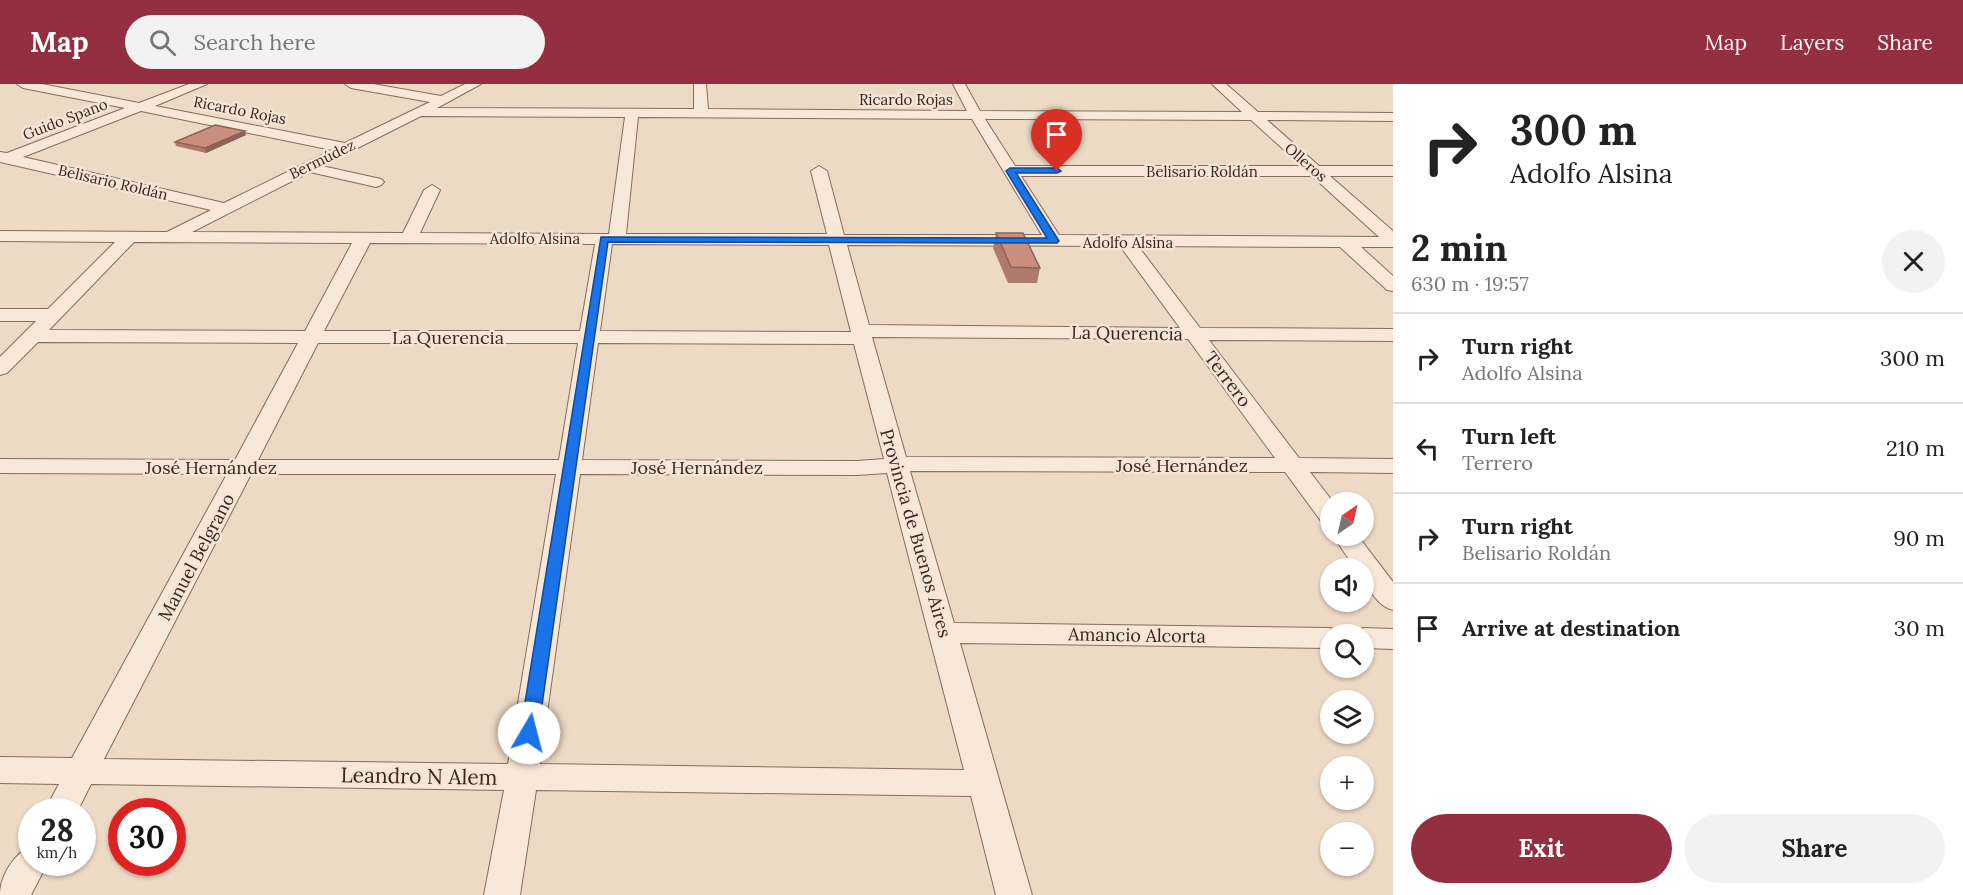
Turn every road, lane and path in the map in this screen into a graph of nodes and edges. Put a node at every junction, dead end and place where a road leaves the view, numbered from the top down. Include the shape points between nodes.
1 (23, 84) edge
2 (201, 84) edge
3 (351, 84) edge
4 (475, 84) edge
5 (700, 84) edge
6 (959, 84) edge
7 (1218, 84) edge
8 (443, 100) junction
9 (141, 108) junction
10 (420, 112) junction
11 (632, 114) junction
12 (700, 114) junction
13 (976, 116) junction
14 (1254, 117) junction
15 (1393, 117) edge
16 (346, 148) junction
17 (3, 159) edge
18 (305, 167) junction
19 (819, 171) dead end
20 (1010, 171) junction
21 (1317, 171) junction
22 (1393, 171) edge
23 (376, 182) dead end
24 (432, 190) dead end
25 (225, 208) junction
26 (0, 236) edge
27 (130, 236) junction
28 (171, 236) junction
29 (364, 237) junction
30 (409, 238) junction
31 (611, 239) junction
32 (836, 239) junction
33 (1054, 241) junction
34 (1393, 241) edge
35 (1126, 242) junction
36 (1345, 242) junction
37 (1393, 286) edge
38 (0, 315) edge
39 (53, 315) junction
40 (861, 334) junction
41 (1194, 334) junction
42 (1393, 335) edge
43 (33, 336) junction
44 (589, 336) junction
45 (313, 337) junction
46 (0, 369) edge
47 (896, 464) junction
48 (0, 466) edge
49 (569, 466) junction
50 (1294, 466) junction
51 (1393, 466) edge
52 (243, 467) junction
53 (1320, 502) edge
54 (1352, 546) edge
55 (1393, 601) edge
56 (944, 633) junction
57 (1320, 638) edge
58 (1374, 638) edge
59 (1393, 639) edge
60 (0, 770) edge
61 (83, 771) junction
62 (522, 778) junction
63 (983, 783) junction
64 (68, 798) edge
65 (23, 876) edge
66 (12, 895) edge
67 (502, 895) edge
68 (1014, 895) edge

1 - 9 street, Ricardo Rojas
2 - 9 street, Guido Spano
3 - 8 street
4 - 8 street, Bermúdez
5 - 12 street
6 - 13 street
7 - 14 street, Olleros
8 - 10 street, Bermúdez
9 - 16 street, Ricardo Rojas
9 - 17 street, Guido Spano
10 - 11 street, Ricardo Rojas
10 - 16 street, Bermúdez
11 - 12 street, Ricardo Rojas
11 - 31 street
12 - 13 street, Ricardo Rojas
13 - 14 street, Ricardo Rojas
13 - 20 street
14 - 15 street, Ricardo Rojas
14 - 21 street, Olleros
16 - 18 street, Bermúdez
17 - 25 street, Belisario Roldán
18 - 23 street
18 - 25 street, Bermúdez
19 - 32 street, Provincia de Buenos Aires
20 - 21 street, Belisario Roldán
20 - 33 street
21 - 22 street, Belisario Roldán
21 - 34 street, Olleros
24 - 30 street
25 - 28 street, Bermúdez
26 - 27 street, Adolfo Alsina
27 - 28 street, Adolfo Alsina
27 - 39 street
28 - 29 street, Adolfo Alsina
29 - 30 street, Adolfo Alsina
29 - 45 street, Manuel Belgrano
30 - 31 street, Adolfo Alsina
31 - 32 street, Adolfo Alsina
31 - 44 street
32 - 33 street, Adolfo Alsina
32 - 40 street, Provincia de Buenos Aires
33 - 35 street, Adolfo Alsina
34 - 36 street, Adolfo Alsina
35 - 36 street, Adolfo Alsina
35 - 41 street, Terrero
36 - 37 street
38 - 39 street
39 - 43 street
40 - 41 street, La Querencia
40 - 44 street, La Querencia
40 - 47 street, Provincia de Buenos Aires
41 - 42 street, La Querencia
41 - 50 street, Terrero
43 - 45 street, La Querencia
43 - 46 street
44 - 45 street, La Querencia
44 - 49 street
45 - 52 street, Manuel Belgrano
47 - 49 street, José Hernández via 856,468
47 - 50 street, José Hernández
47 - 56 street, Provincia de Buenos Aires
48 - 52 street, José Hernández
49 - 52 street, José Hernández
49 - 62 street
50 - 51 street, José Hernández
50 - 53 street, Terrero
52 - 61 street, Manuel Belgrano
54 - 55 street
56 - 57 street, Amancio Alcorta
56 - 63 street, Provincia de Buenos Aires
58 - 59 street
60 - 61 street, Leandro N Alem
61 - 62 street, Leandro N Alem
61 - 64 street, Manuel Belgrano
62 - 63 street, Leandro N Alem
62 - 67 street
63 - 68 street, Provincia de Buenos Aires
65 - 66 street

